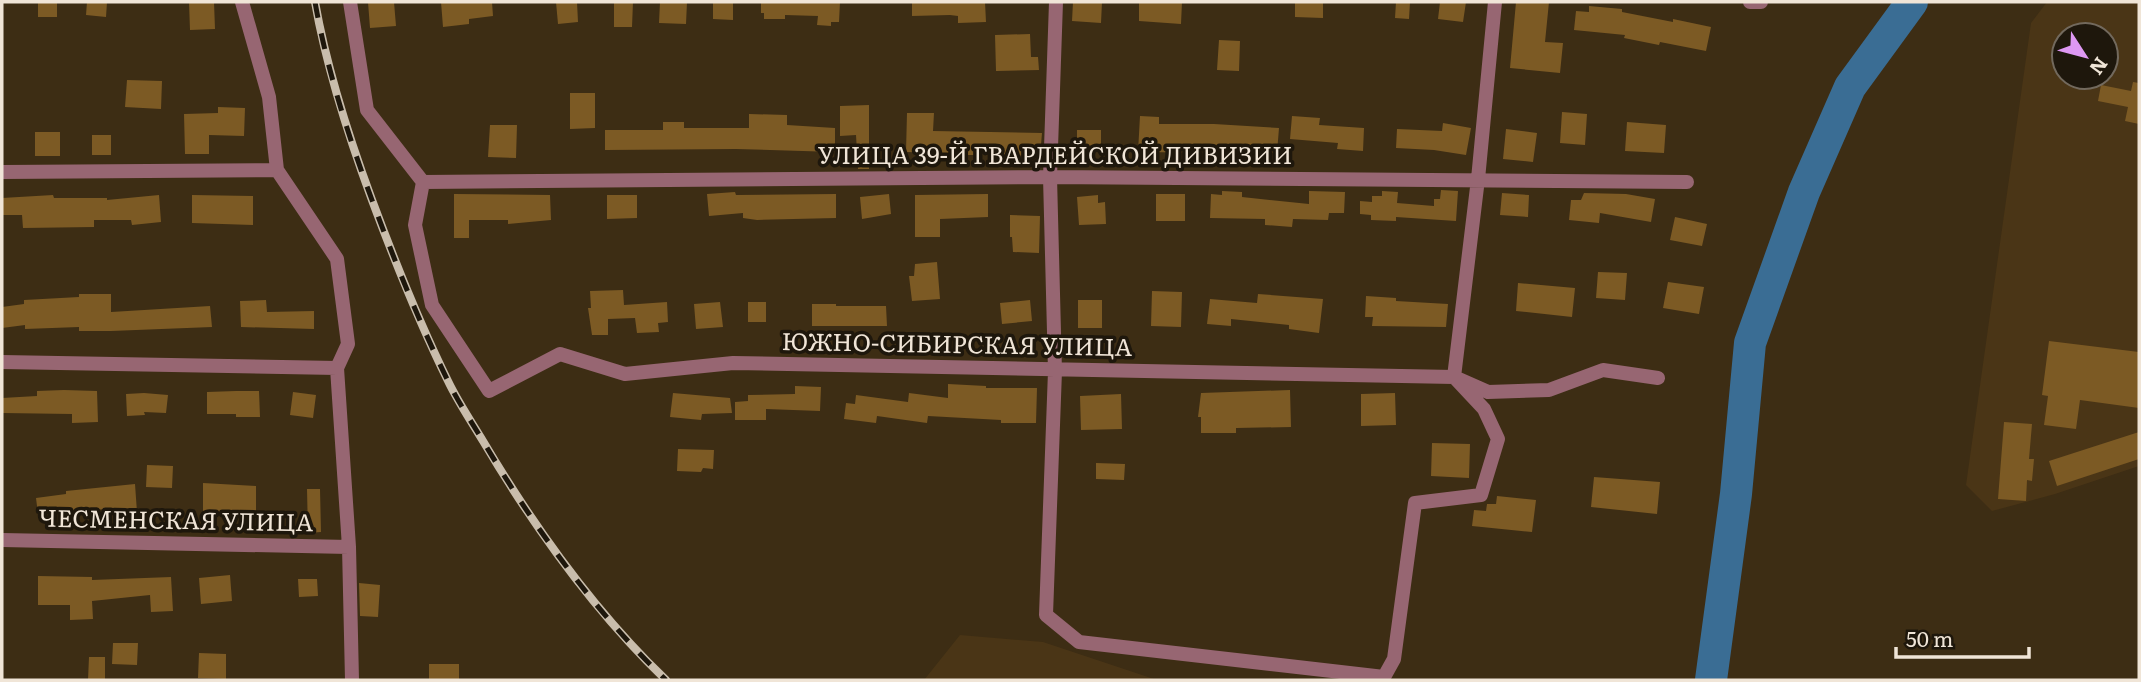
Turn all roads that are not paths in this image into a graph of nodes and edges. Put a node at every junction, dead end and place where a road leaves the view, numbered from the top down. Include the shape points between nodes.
1 (242, 2) edge
2 (350, 2) edge
3 (1056, 2) edge
4 (1495, 2) edge
5 (277, 170) junction
6 (2, 172) edge
7 (1050, 177) junction
8 (1478, 179) junction
9 (423, 182) junction
10 (1687, 182) dead end
11 (2, 362) edge
12 (337, 368) junction
13 (1055, 371) junction
14 (1454, 377) junction
15 (1658, 378) dead end
16 (2, 540) edge
17 (349, 547) junction
18 (352, 680) edge

1 - 5 street via 269,97
2 - 9 street via 367,110
3 - 7 street
4 - 8 street
5 - 6 street
5 - 12 street via 337,259 348,344
7 - 8 street, УЛИЦА 39-Й ГВАРДЕЙСКОЙ ДИВИЗИИ
7 - 9 street, УЛИЦА 39-Й ГВАРДЕЙСКОЙ ДИВИЗИИ
7 - 13 street
8 - 10 street, УЛИЦА 39-Й ГВАРДЕЙСКОЙ ДИВИЗИИ
8 - 14 street
9 - 13 street, ЮЖНО-СИБИРСКАЯ УЛИЦА via 415,225 432,305 489,391 560,354 625,373 733,363
11 - 12 street
12 - 17 street
13 - 14 street, ЮЖНО-СИБИРСКАЯ УЛИЦА
13 - 14 street via 1046,615 1079,642 1384,677 1394,659 1415,503 1481,495 1498,439 1484,409
14 - 15 street, ЮЖНО-СИБИРСКАЯ УЛИЦА via 1488,392 1549,390 1603,370
16 - 17 street, ЧЕСМЕНСКАЯ УЛИЦА
17 - 18 street

